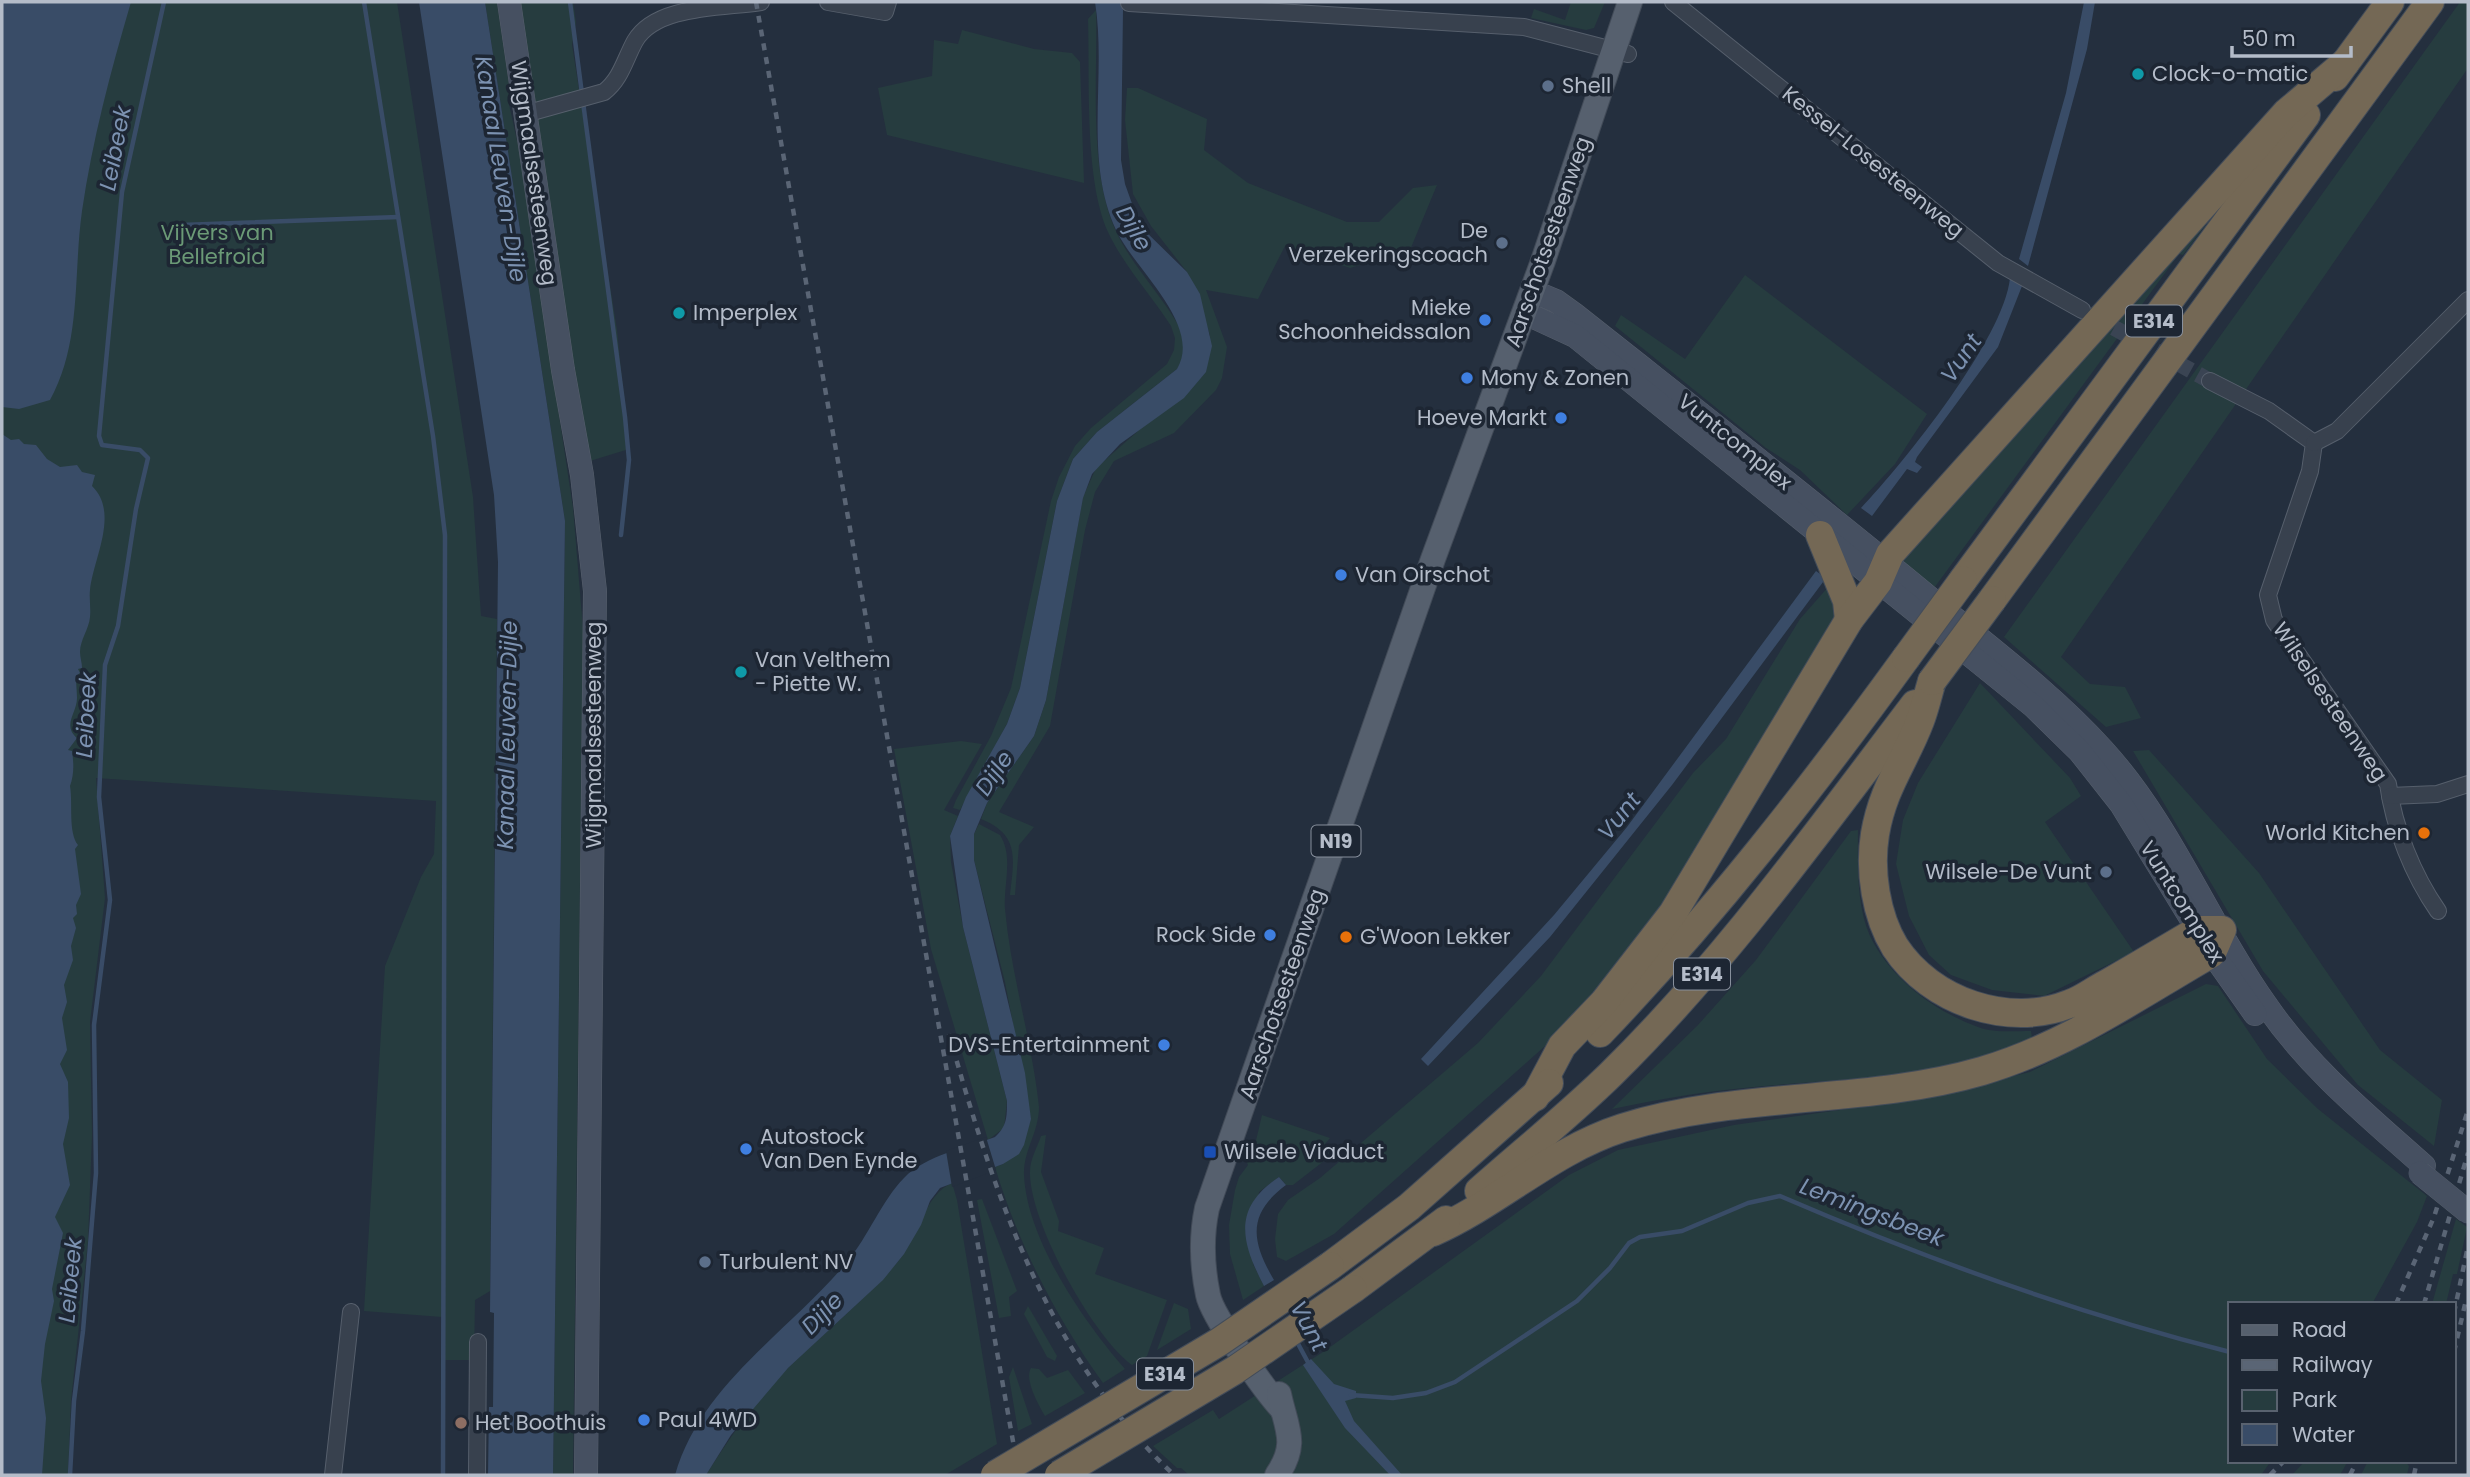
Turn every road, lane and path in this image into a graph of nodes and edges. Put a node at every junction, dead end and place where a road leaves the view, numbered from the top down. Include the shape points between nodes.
1 (509, 2) edge
2 (761, 2) edge
3 (828, 2) edge
4 (888, 2) edge
5 (1630, 2) edge
6 (1673, 2) edge
7 (2390, 2) edge
8 (2430, 2) edge
9 (1129, 3) edge
10 (1310, 8) edge
11 (1621, 52) junction
12 (2345, 63) junction
13 (526, 114) junction
14 (2468, 300) edge
15 (1529, 302) junction
16 (2082, 310) tunnel mouth
17 (2210, 381) tunnel mouth
18 (2314, 443) junction
19 (1820, 535) junction
20 (1875, 592) junction
21 (1934, 601) junction
22 (1932, 681) junction
23 (2468, 784) edge
24 (2390, 796) junction
25 (2438, 911) dead end
26 (2211, 937) junction
27 (1535, 1097) junction
28 (2422, 1170) junction
29 (2468, 1200) edge
30 (2468, 1212) edge
31 (1433, 1232) junction
32 (351, 1312) dead end
33 (478, 1342) dead end
34 (333, 1475) edge
35 (477, 1475) edge
36 (586, 1475) edge
37 (995, 1475) edge
38 (1059, 1475) edge
39 (1277, 1475) edge

1 - 13 street, Wijgmaalsesteenweg
2 - 13 street via 662,16 644,27 615,84 593,97
3 - 4 street via 885,12
5 - 11 main road, Aarschotsesteenweg / N19
6 - 16 street, Kessel-Losesteenweg via 1998,263
7 - 12 highway, E314
8 - 22 highway, E314, bridge
9 - 10 street
10 - 11 street via 1524,27
11 - 15 main road, Aarschotsesteenweg / N19
12 - 20 highway via 2286,113 1890,554
12 - 27 highway, E314, bridge via 1747,867 1613,1020
13 - 36 street, Wijgmaalsesteenweg via 582,475 595,591
14 - 18 street via 2337,431
15 - 19 street, Vuntcomplex
15 - 20 street, Vuntcomplex via 1556,301 1574,314
15 - 39 main road, Aarschotsesteenweg / N19 via 1433,559 1208,1208 1202,1248 1206,1276 1221,1291 1277,1385 1290,1433 1287,1461
17 - 18 street via 2269,411
18 - 24 street, Wilselsesteenweg via 2310,471 2268,595 2269,608 2388,784
19 - 20 street, Vuntcomplex
19 - 20 highway via 1847,601
20 - 21 street, Vuntcomplex
20 - 21 street, Vuntcomplex
20 - 26 street, Vuntcomplex via 2033,706 2080,752
20 - 27 highway via 1673,913 1604,1002 1562,1046
21 - 26 street, Vuntcomplex via 2060,707 2108,755 2149,811
22 - 26 highway via 1920,722 1886,787 1874,836 1874,883 1882,919 1896,948 1924,978 1955,998 1990,1012 2032,1013 2069,1004
22 - 31 highway, E314 via 1777,885 1690,988 1611,1074
23 - 24 street, Wilselsesteenweg via 2437,794
24 - 25 street, Wilselsesteenweg via 2415,873
26 - 28 street, Vuntcomplex via 2259,1018 2291,1057 2334,1102
26 - 31 highway via 2082,1031 2025,1056 1938,1081 1679,1115 1623,1128 1552,1159 1472,1214
27 - 37 highway, E314, bridge via 1409,1207 1329,1266 1219,1342
28 - 29 street, Vuntcomplex
28 - 30 street, Vuntcomplex, bridge
31 - 38 highway, E314, bridge via 1235,1370
32 - 34 street
33 - 35 street

